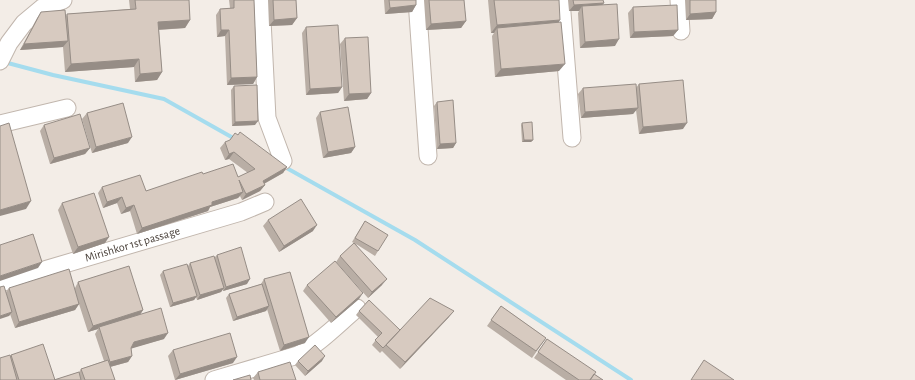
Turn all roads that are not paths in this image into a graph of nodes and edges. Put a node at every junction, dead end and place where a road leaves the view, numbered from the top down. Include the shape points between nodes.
1 (63, 0) edge
2 (261, 0) edge
3 (417, 0) edge
4 (561, 0) edge
5 (679, 0) edge
6 (681, 31) dead end
7 (0, 61) edge
8 (67, 108) dead end
9 (0, 119) edge
10 (572, 138) dead end
11 (428, 156) dead end
12 (283, 161) dead end
13 (265, 202) dead end
14 (0, 283) edge
15 (358, 308) edge
16 (214, 380) edge

1 - 7 street via 42,8 24,23 9,43
2 - 12 street via 267,118
3 - 11 street
4 - 10 street
5 - 6 street
8 - 9 street
13 - 14 street, Mirishkor 1st passage via 241,212
15 - 16 street via 298,355

